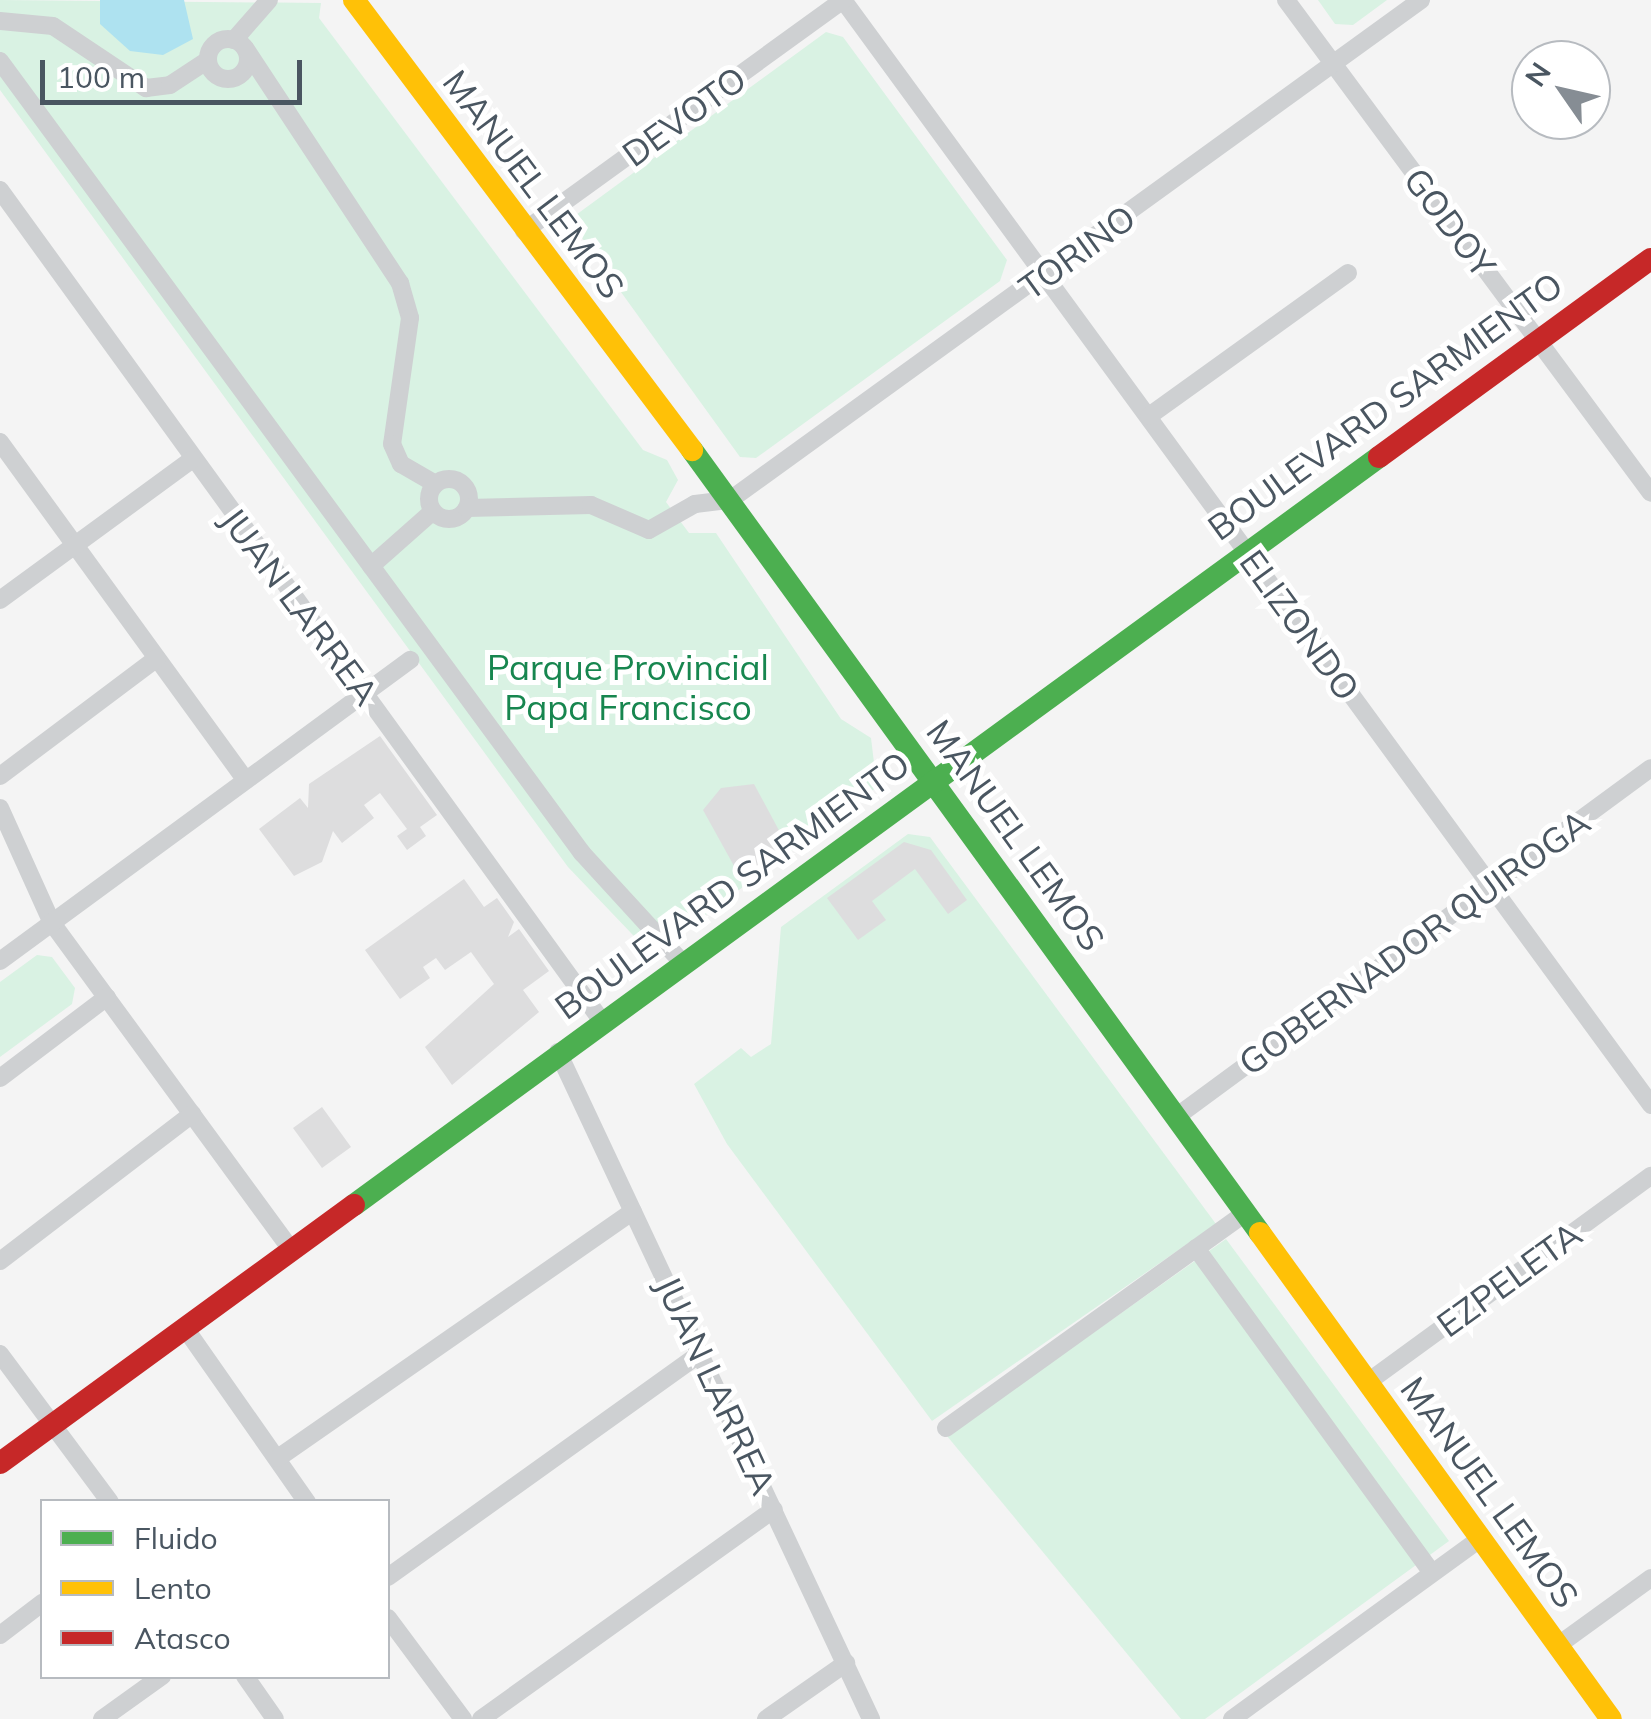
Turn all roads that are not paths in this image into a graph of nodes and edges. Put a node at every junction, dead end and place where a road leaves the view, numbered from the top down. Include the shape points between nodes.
1 (279, 0) edge
2 (354, 0) edge
3 (843, 0) edge
4 (1286, 0) edge
5 (1421, 0) edge
6 (265, 6) edge
7 (0, 21) edge
8 (240, 44) junction
9 (208, 60) junction
10 (0, 62) edge
11 (1334, 66) junction
12 (0, 190) edge
13 (524, 231) junction
14 (1651, 259) edge
15 (1348, 272) dead end
16 (1048, 274) junction
17 (1538, 340) junction
18 (1149, 416) junction
19 (0, 442) edge
20 (191, 460) junction
21 (435, 484) junction
22 (1651, 492) edge
23 (730, 500) junction
24 (467, 508) junction
25 (432, 512) junction
26 (74, 546) junction
27 (1244, 550) junction
28 (371, 566) junction
29 (0, 600) edge
30 (157, 658) junction
31 (410, 660) dead end
32 (365, 693) junction
33 (1651, 768) edge
34 (0, 776) edge
35 (246, 780) junction
36 (935, 783) junction
37 (0, 808) edge
38 (1490, 885) junction
39 (52, 923) junction
40 (0, 960) edge
41 (682, 961) junction
42 (107, 997) junction
43 (601, 1020) junction
44 (558, 1052) junction
45 (0, 1078) edge
46 (1651, 1105) edge
47 (192, 1114) junction
48 (1176, 1117) junction
49 (1651, 1176) edge
50 (634, 1211) junction
51 (1247, 1212) junction
52 (1196, 1248) junction
53 (291, 1249) junction
54 (0, 1260) edge
55 (185, 1328) junction
56 (701, 1353) junction
57 (0, 1354) edge
58 (1368, 1382) junction
59 (52, 1426) junction
60 (946, 1428) dead end
61 (278, 1458) junction
62 (0, 1464) edge
63 (108, 1499) edge
64 (305, 1499) edge
65 (774, 1509) junction
66 (1480, 1539) junction
67 (1430, 1572) junction
68 (390, 1576) edge
69 (1651, 1578) edge
70 (40, 1605) edge
71 (390, 1621) edge
72 (0, 1635) edge
73 (1557, 1646) junction
74 (846, 1663) junction
75 (158, 1679) edge
76 (248, 1679) edge
77 (102, 1719) edge
78 (275, 1719) edge
79 (464, 1719) edge
80 (480, 1719) edge
81 (766, 1719) edge
82 (871, 1719) edge
83 (1232, 1719) edge
84 (1611, 1719) edge

1 - 6 street
2 - 13 main road, MANUEL LEMOS
3 - 13 street, DEVOTO
3 - 16 street, ELIZONDO
4 - 11 street, GODOY
5 - 11 street, TORINO
6 - 8 street
7 - 9 street via 53,26 146,88 170,86
8 - 9 street via 214,44
8 - 9 street via 236,78 216,76
8 - 21 street via 400,283 410,318 392,444 402,464
10 - 28 street
11 - 16 street, TORINO
11 - 17 street, GODOY
12 - 20 street, JUAN LARREA
13 - 23 main road, MANUEL LEMOS
14 - 17 main road, BOULEVARD SARMIENTO
15 - 18 street
16 - 18 street, ELIZONDO
16 - 23 street, TORINO
17 - 22 street, GODOY
17 - 27 main road, BOULEVARD SARMIENTO
18 - 27 street, ELIZONDO
19 - 26 street
20 - 26 street
20 - 32 street, JUAN LARREA
21 - 24 street via 461,483
21 - 25 street
23 - 24 street via 695,504 650,530 591,505
23 - 36 main road, MANUEL LEMOS
24 - 25 street via 450,519
25 - 28 street
26 - 29 street
26 - 30 street
27 - 36 main road, BOULEVARD SARMIENTO
27 - 38 street, ELIZONDO
28 - 41 street via 582,853
30 - 34 street
30 - 35 street
31 - 32 street
32 - 35 street
32 - 43 street, JUAN LARREA
33 - 38 street, GOBERNADOR QUIROGA
35 - 39 street
36 - 41 main road, BOULEVARD SARMIENTO
36 - 48 main road, MANUEL LEMOS
37 - 39 street
38 - 46 street, ELIZONDO
38 - 48 street, GOBERNADOR QUIROGA
39 - 40 street
39 - 42 street
41 - 43 main road, BOULEVARD SARMIENTO
42 - 45 street
42 - 47 street
43 - 44 main road, BOULEVARD SARMIENTO
44 - 50 street, JUAN LARREA
44 - 53 main road, BOULEVARD SARMIENTO
47 - 53 street
47 - 54 street
48 - 51 main road, MANUEL LEMOS
49 - 58 street, EZPELETA
50 - 56 street, JUAN LARREA
50 - 61 street
51 - 52 street
51 - 58 main road, MANUEL LEMOS
52 - 60 street
52 - 67 street
53 - 55 main road, BOULEVARD SARMIENTO
55 - 59 main road, BOULEVARD SARMIENTO
55 - 61 street
56 - 65 street, JUAN LARREA
56 - 68 street
57 - 59 street
58 - 66 main road, MANUEL LEMOS
59 - 62 main road, BOULEVARD SARMIENTO
59 - 63 street
61 - 64 street
65 - 74 street, JUAN LARREA
65 - 80 street
66 - 67 street
66 - 73 main road, MANUEL LEMOS
67 - 83 street
69 - 73 street
70 - 72 street
71 - 79 street
73 - 84 main road, MANUEL LEMOS
74 - 81 street
74 - 82 street, JUAN LARREA
75 - 77 street
76 - 78 street

